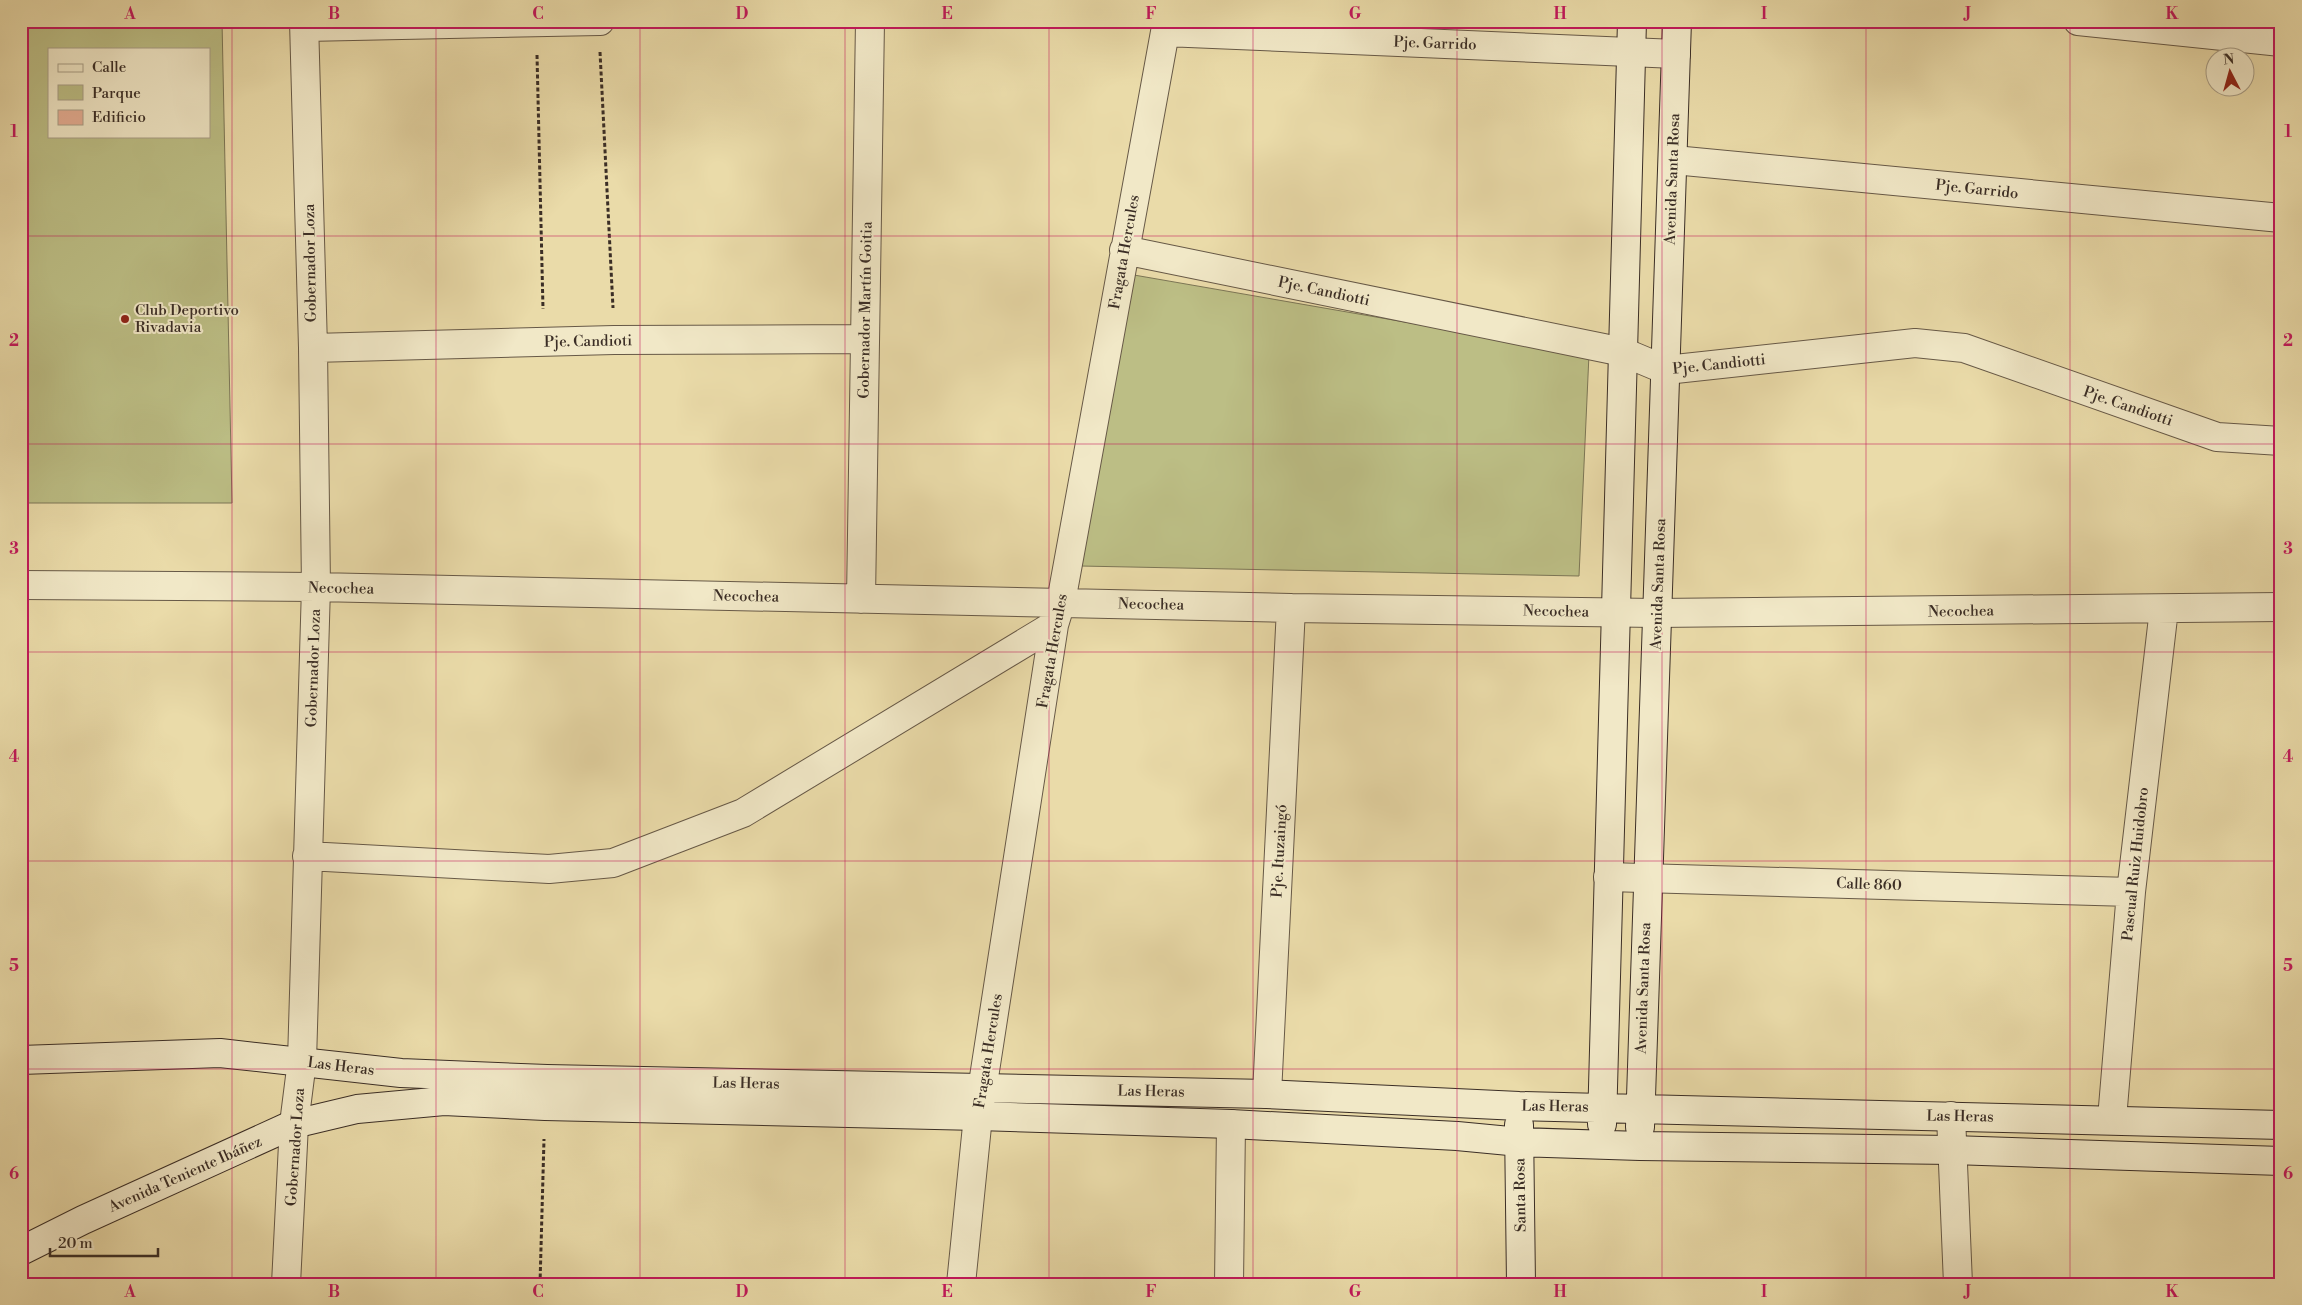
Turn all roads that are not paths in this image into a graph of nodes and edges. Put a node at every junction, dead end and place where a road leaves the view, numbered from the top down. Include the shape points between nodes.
1 (870, 21) edge
2 (1632, 21) edge
3 (1677, 21) edge
4 (2078, 21) edge
5 (536, 22) edge
6 (599, 22) edge
7 (305, 24) edge
8 (1166, 27) edge
9 (2281, 42) edge
10 (1631, 51) junction
11 (1676, 54) junction
12 (1674, 160) junction
13 (2281, 218) edge
14 (1124, 250) junction
15 (864, 339) junction
16 (313, 348) junction
17 (1624, 352) junction
18 (1666, 370) junction
19 (2281, 440) edge
20 (21, 585) edge
21 (316, 587) junction
22 (861, 599) junction
23 (2281, 607) edge
24 (1291, 608) junction
25 (2164, 609) junction
26 (1617, 612) junction
27 (1058, 614) junction
28 (1656, 614) junction
29 (308, 856) junction
30 (1608, 877) junction
31 (1646, 877) junction
32 (2131, 892) junction
33 (21, 1060) edge
34 (302, 1061) junction
35 (983, 1087) junction
36 (1267, 1094) junction
37 (1519, 1106) junction
38 (1602, 1107) junction
39 (1639, 1109) junction
40 (978, 1116) junction
41 (1951, 1116) junction
42 (2112, 1119) junction
43 (294, 1124) junction
44 (1231, 1124) junction
45 (2281, 1125) edge
46 (1520, 1142) junction
47 (1601, 1144) junction
48 (1640, 1146) junction
49 (1952, 1150) junction
50 (2281, 1161) edge
51 (21, 1251) edge
52 (286, 1284) edge
53 (961, 1284) edge
54 (1229, 1284) edge
55 (1521, 1284) edge
56 (1958, 1284) edge

1 - 15 street, Gobernador Martín Goitia
2 - 10 street
3 - 11 street, Avenida Santa Rosa
4 - 9 street
5 - 6 street
5 - 7 street
7 - 16 street, Gobernador Loza
8 - 10 street, Pje. Garrido
8 - 14 street, Fragata Hercules
10 - 11 street, Pje. Garrido
10 - 17 street
11 - 12 street, Avenida Santa Rosa
12 - 13 street, Pje. Garrido
12 - 18 street, Avenida Santa Rosa
14 - 17 street, Pje. Candiotti
14 - 27 street, Fragata Hercules
15 - 16 street, Pje. Candioti via 614,340
15 - 22 street, Gobernador Martín Goitia
16 - 21 street, Gobernador Loza
17 - 18 street, Pje. Candiotti
17 - 26 street
18 - 19 street, Pje. Candiotti via 1915,343 1964,348 2217,437
18 - 28 street, Avenida Santa Rosa
20 - 21 street, Necochea
21 - 22 street, Necochea
21 - 29 street, Gobernador Loza
22 - 27 street, Necochea
23 - 25 street, Necochea
24 - 26 street, Necochea
24 - 27 street, Necochea
24 - 36 street, Pje. Ituzaingó
25 - 28 street, Necochea
25 - 32 street, Pascual Ruiz Huidobro
26 - 28 street, Necochea
26 - 30 street
27 - 29 street via 742,813 613,863 549,870
27 - 35 street, Fragata Hercules
28 - 31 street, Avenida Santa Rosa
29 - 34 street, Gobernador Loza
30 - 31 street, Calle 860
30 - 38 street
31 - 32 street, Calle 860
31 - 39 street, Avenida Santa Rosa
32 - 42 street, Pascual Ruiz Huidobro
33 - 34 street, Las Heras via 220,1053
34 - 35 street, Las Heras via 411,1074
34 - 43 street, Gobernador Loza
35 - 36 street, Las Heras
35 - 40 street, Fragata Hercules
36 - 37 street, Las Heras
37 - 38 street, Las Heras
37 - 46 street, Santa Rosa
38 - 39 street, Las Heras
38 - 47 street
39 - 41 street, Las Heras
39 - 48 street, Avenida Santa Rosa
40 - 43 street, Las Heras via 444,1101 357,1109
40 - 44 street, Las Heras
40 - 53 street, Fragata Hercules
41 - 42 street, Las Heras
41 - 49 street
42 - 45 street, Las Heras
43 - 51 street, Avenida Teniente Ibáñez
43 - 52 street, Gobernador Loza
44 - 46 street, Las Heras
44 - 54 street
46 - 47 street, Las Heras
46 - 55 street, Santa Rosa
47 - 48 street, Las Heras
48 - 49 street, Las Heras
49 - 50 street, Las Heras
49 - 56 street

